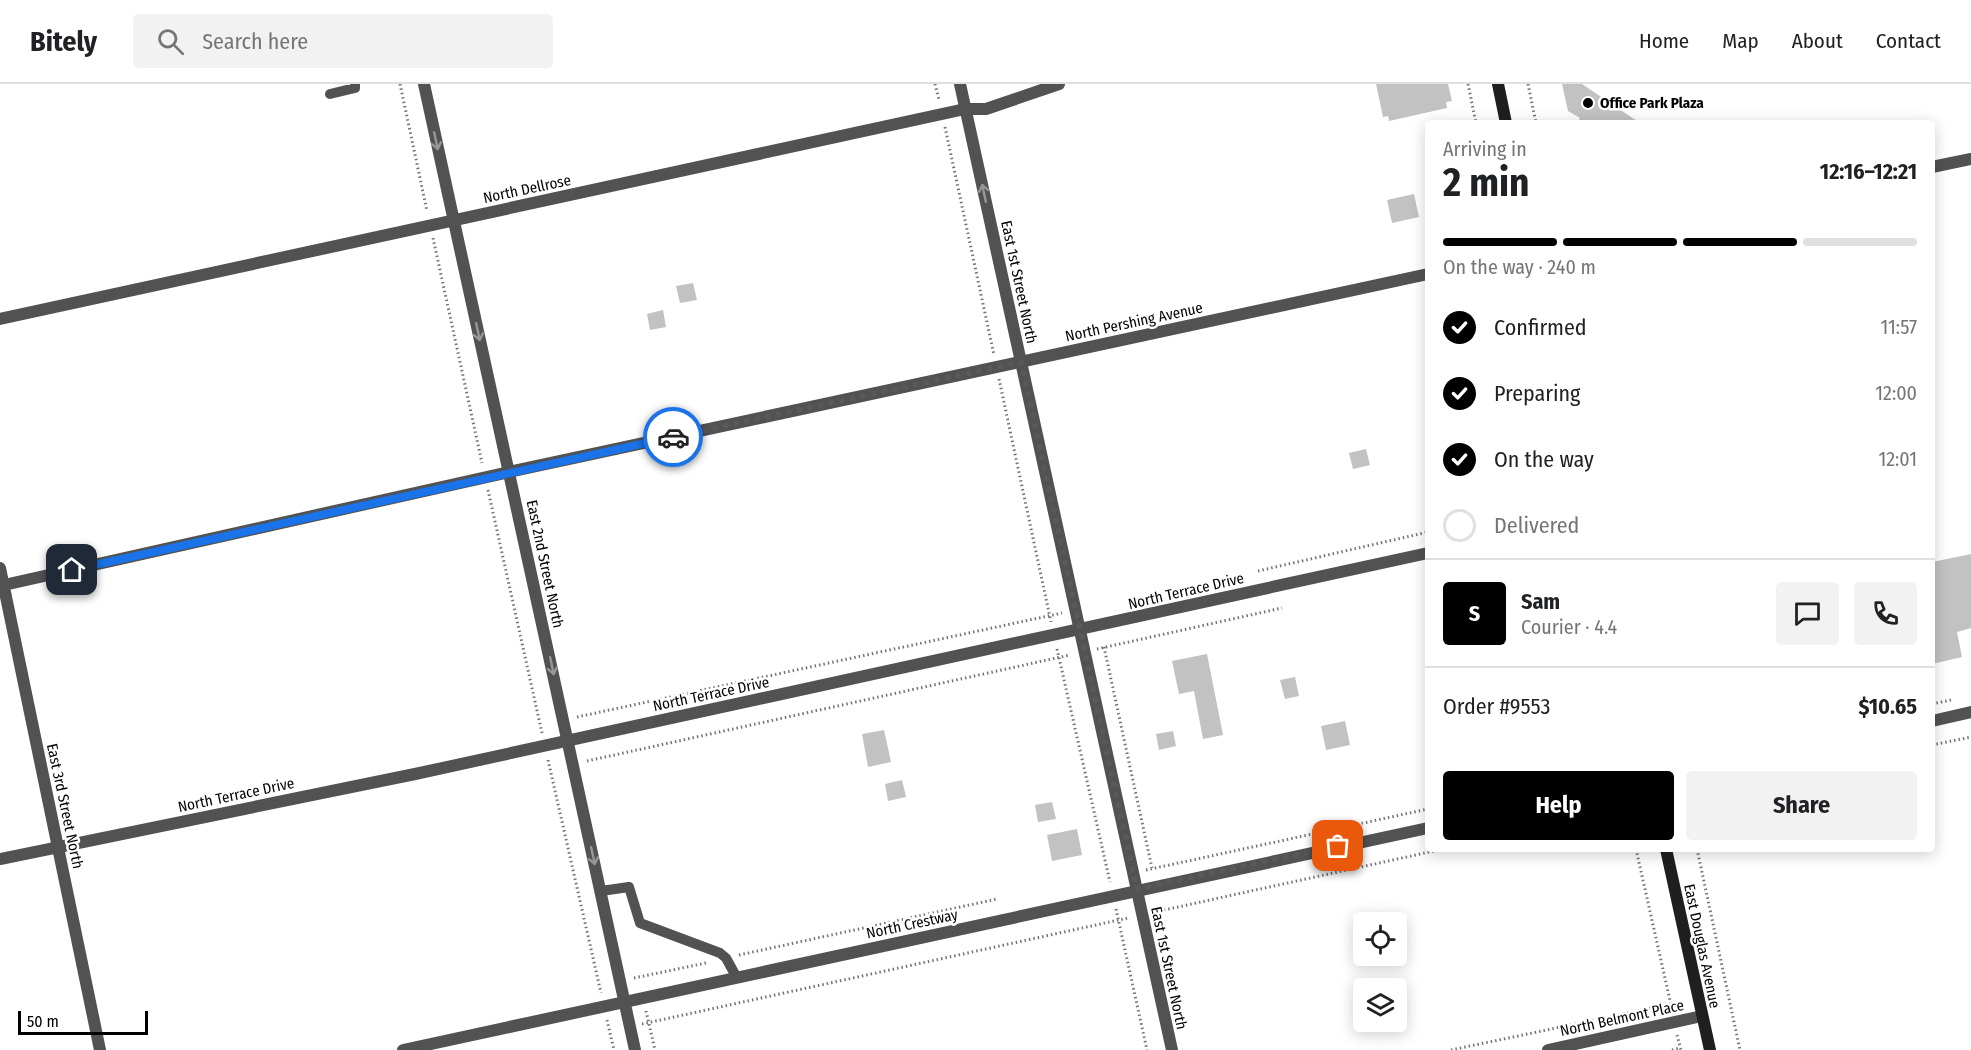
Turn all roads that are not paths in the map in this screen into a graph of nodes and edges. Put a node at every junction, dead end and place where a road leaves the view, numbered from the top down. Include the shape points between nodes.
1 (355, 84) edge
2 (424, 84) edge
3 (960, 84) edge
4 (1059, 84) edge
5 (1498, 84) edge
6 (330, 94) dead end
7 (965, 109) junction
8 (1505, 120) edge
9 (1971, 159) edge
10 (1935, 166) edge
11 (454, 221) junction
12 (1425, 275) edge
13 (0, 319) edge
14 (1021, 362) junction
15 (509, 472) junction
16 (1425, 554) edge
17 (1, 575) edge
18 (1080, 630) junction
19 (1971, 712) edge
20 (1935, 720) edge
21 (568, 740) junction
22 (1425, 829) edge
23 (58, 847) junction
24 (1667, 852) edge
25 (0, 859) edge
26 (1137, 889) junction
27 (601, 891) junction
28 (737, 978) junction
29 (625, 1002) junction
30 (1702, 1016) junction
31 (100, 1050) edge
32 (403, 1050) edge
33 (635, 1050) edge
34 (1172, 1050) edge
35 (1548, 1050) edge
36 (1710, 1050) edge

1 - 6 lane via 355,88
2 -> 11 street, East 2nd Street North
3 - 7 street, East 1st Street North
4 - 7 street, North Dellrose via 986,109
5 - 8 main road
7 - 11 street, North Dellrose
14 -> 7 street, East 1st Street North
9 - 10 street
11 - 13 street, North Dellrose
11 -> 15 street, East 2nd Street North
12 - 14 street, North Pershing Avenue
14 - 15 street, North Pershing Avenue
14 - 18 street, East 1st Street North
15 - 17 street, North Pershing Avenue
15 -> 21 street, East 2nd Street North
16 - 18 street, North Terrace Drive
17 - 23 street, East 3rd Street North
18 - 21 street, North Terrace Drive
18 - 26 street, East 1st Street North
19 - 20 street
21 - 23 street, North Terrace Drive
21 -> 27 street, East 2nd Street North
22 - 26 street, North Crestway
23 - 25 street, North Terrace Drive
23 - 31 street, East 3rd Street North
24 - 30 main road, East Douglas Avenue
26 - 28 street, North Crestway
26 - 34 street, East 1st Street North
27 - 28 lane via 629,887 640,923 720,953
27 - 29 street, East 2nd Street North
28 - 29 street, North Crestway
29 - 32 street, North Crestway
29 - 33 street, East 2nd Street North
30 - 35 street, North Belmont Place
30 - 36 main road, East Douglas Avenue

